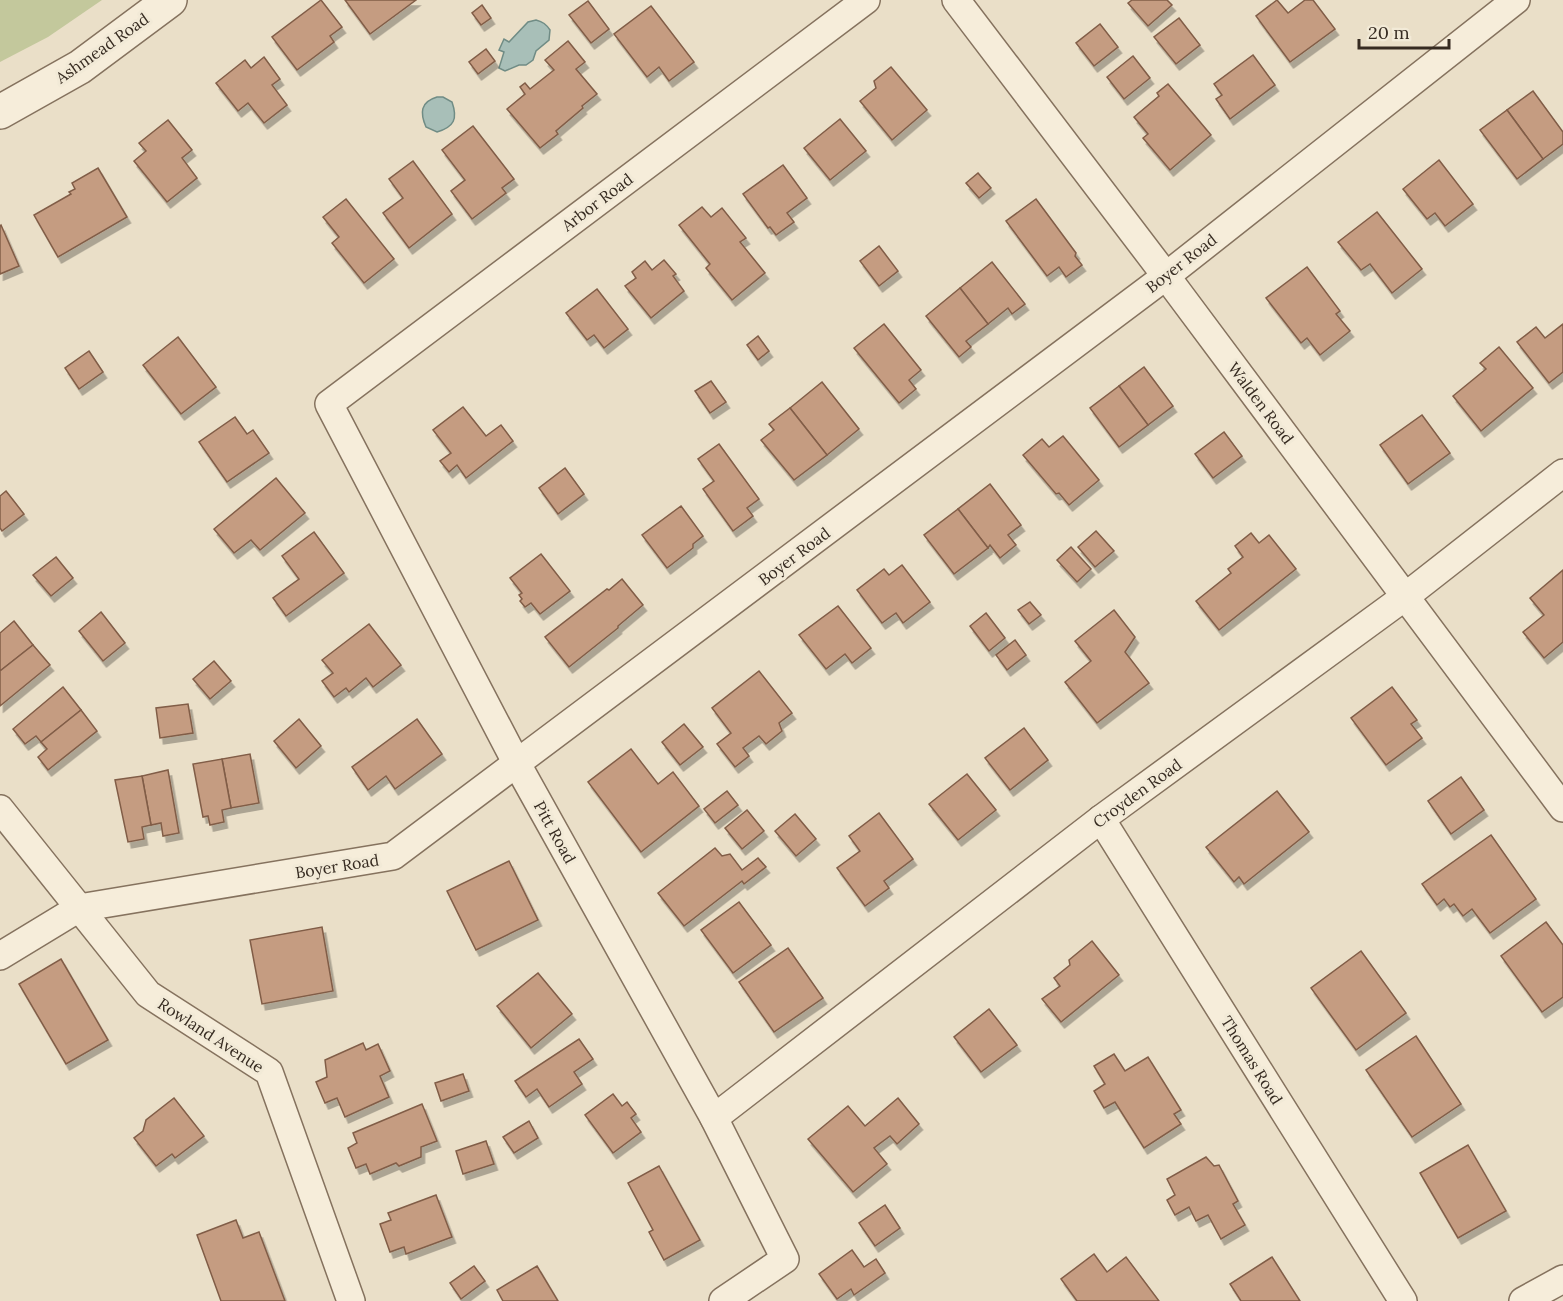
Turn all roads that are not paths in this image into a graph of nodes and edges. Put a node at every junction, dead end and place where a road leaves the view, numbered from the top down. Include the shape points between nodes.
1 (170, 0) edge
2 (866, 0) edge
3 (956, 0) edge
4 (1516, 0) edge
5 (0, 112) edge
6 (1166, 276) junction
7 (329, 404) joint
8 (1563, 473) edge
9 (1406, 596) junction
10 (517, 764) junction
11 (0, 808) edge
12 (1563, 808) edge
13 (1101, 819) junction
14 (79, 908) junction
15 (0, 956) edge
16 (714, 1118) junction
17 (1563, 1279) edge
18 (351, 1301) edge
19 (723, 1301) edge
20 (1403, 1301) edge
21 (1523, 1301) edge

1 - 5 street, Ashmead Road via 80,67
2 - 7 street, Arbor Road
3 - 6 street, Walden Road
4 - 6 street, Boyer Road
6 - 9 street, Walden Road
6 - 10 street, Boyer Road
7 - 10 street, Pitt Road
8 - 9 street, Croyden Road
9 - 12 street, Walden Road
9 - 13 street, Croyden Road
10 - 14 street, Boyer Road via 393,856
10 - 16 street, Pitt Road
11 - 14 street, Rowland Avenue
13 - 16 street, Croyden Road
13 - 20 street, Thomas Road
14 - 15 street, Boyer Road
14 - 18 street, Rowland Avenue via 148,994 269,1072
16 - 19 street, Pitt Road via 785,1259
17 - 21 street

